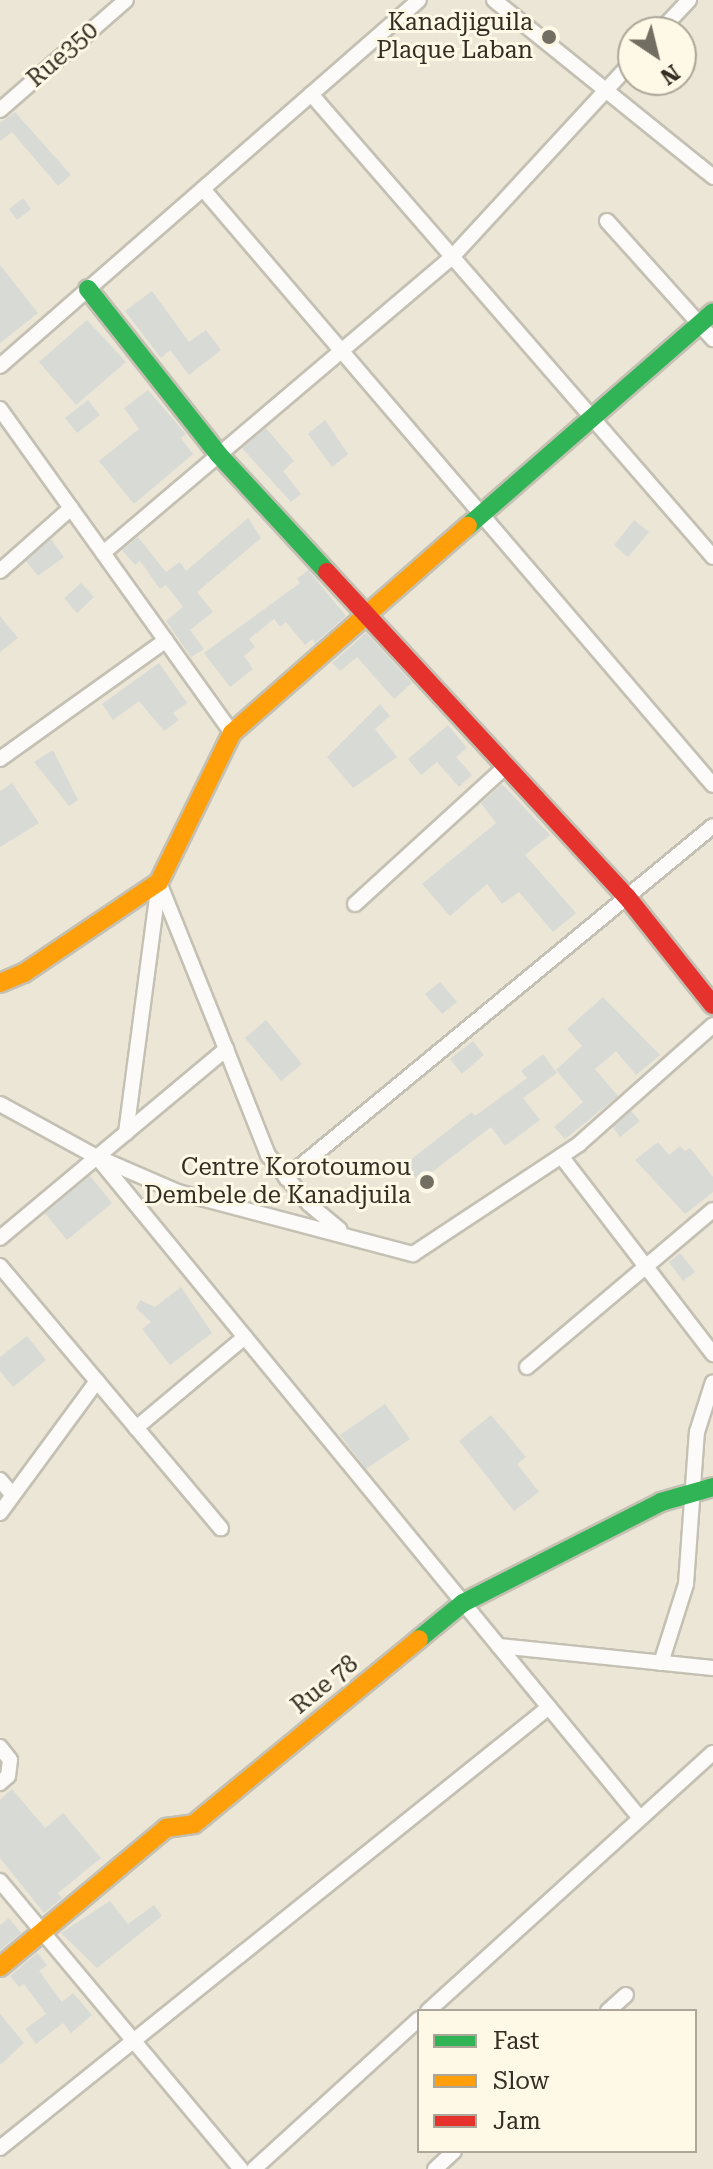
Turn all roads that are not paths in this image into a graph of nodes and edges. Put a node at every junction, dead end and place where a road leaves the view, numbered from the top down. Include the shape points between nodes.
1 (126, 0) edge
2 (419, 0) edge
3 (494, 0) edge
4 (689, 0) edge
5 (674, 16) edge
6 (617, 78) edge
7 (605, 90) junction
8 (311, 94) junction
9 (0, 110) edge
10 (713, 177) edge
11 (203, 189) junction
12 (607, 221) dead end
13 (451, 258) junction
14 (88, 289) junction
15 (713, 312) edge
16 (699, 325) junction
17 (713, 339) edge
18 (341, 351) junction
19 (0, 366) edge
20 (0, 409) edge
21 (591, 422) junction
22 (219, 455) junction
23 (71, 508) junction
24 (481, 514) junction
25 (103, 553) junction
26 (713, 557) edge
27 (0, 571) edge
28 (367, 615) junction
29 (166, 640) junction
30 (232, 733) junction
31 (0, 759) edge
32 (506, 766) junction
33 (713, 785) edge
34 (713, 826) edge
35 (159, 882) junction
36 (627, 897) junction
37 (355, 904) dead end
38 (0, 983) edge
39 (713, 1005) edge
40 (713, 1025) edge
41 (226, 1049) junction
42 (0, 1104) edge
43 (126, 1133) junction
44 (561, 1156) junction
45 (97, 1157) junction
46 (286, 1178) junction
47 (713, 1210) edge
48 (343, 1233) junction
49 (0, 1238) edge
50 (0, 1266) edge
51 (646, 1267) junction
52 (245, 1337) junction
53 (713, 1354) edge
54 (527, 1367) dead end
55 (97, 1381) junction
56 (713, 1382) edge
57 (136, 1428) junction
58 (0, 1480) edge
59 (713, 1487) edge
60 (11, 1493) junction
61 (690, 1493) junction
62 (0, 1513) edge
63 (221, 1528) dead end
64 (463, 1603) junction
65 (499, 1646) junction
66 (661, 1663) junction
67 (713, 1668) edge
68 (549, 1707) junction
69 (0, 1747) edge
70 (713, 1753) edge
71 (0, 1783) edge
72 (640, 1818) junction
73 (0, 1881) edge
74 (42, 1932) junction
75 (0, 1967) edge
76 (626, 1995) dead end
77 (431, 2009) edge
78 (610, 2009) edge
79 (417, 2022) edge
80 (131, 2038) junction
81 (0, 2148) edge
82 (452, 2153) edge
83 (241, 2169) edge
84 (254, 2169) edge
85 (435, 2169) edge

1 - 9 street, Rue350
2 - 8 street
3 - 7 street
4 - 5 street
6 - 7 street
7 - 10 street
7 - 13 street
8 - 11 street
8 - 13 street
11 - 14 street
11 - 18 street
12 - 16 street
13 - 18 street
13 - 21 street
14 - 19 street
14 - 22 street
15 - 16 street
16 - 17 street
16 - 21 street
18 - 22 street
18 - 24 street
20 - 23 street
21 - 24 street
21 - 26 street
22 - 25 street
22 - 28 street
23 - 25 street
23 - 27 street
24 - 28 street
24 - 33 street
25 - 29 street
28 - 30 street
28 - 32 street
29 - 30 street
29 - 31 street
30 - 35 street
32 - 36 street
32 - 37 street
34 - 36 street
35 - 38 street via 24,973
35 - 41 street
35 - 43 street
36 - 39 street
36 - 46 street
40 - 44 street
41 - 43 street
41 - 46 street via 259,1136
42 - 45 street
43 - 45 street
44 - 48 street via 413,1254
44 - 51 street
45 - 48 street via 178,1192
45 - 49 street
45 - 52 street
46 - 48 street
47 - 51 street
50 - 55 street
51 - 53 street
51 - 54 street
52 - 57 street
52 - 64 street
55 - 57 street
55 - 60 street
56 - 61 street via 697,1432
57 - 63 street
58 - 60 street
59 - 61 street, Rue 78
60 - 62 street
61 - 64 street, Rue 78 via 661,1502
61 - 66 street via 686,1584
64 - 65 street
64 - 74 street, Rue 78 via 194,1824 166,1828
65 - 66 street
65 - 68 street
66 - 67 street
68 - 72 street
68 - 80 street via 330,1887
69 - 71 street via 10,1760 8,1776
70 - 72 street
72 - 77 street
73 - 74 street
74 - 75 street, Rue 78
74 - 80 street
76 - 78 street
79 - 84 street
80 - 81 street
80 - 83 street
82 - 85 street

